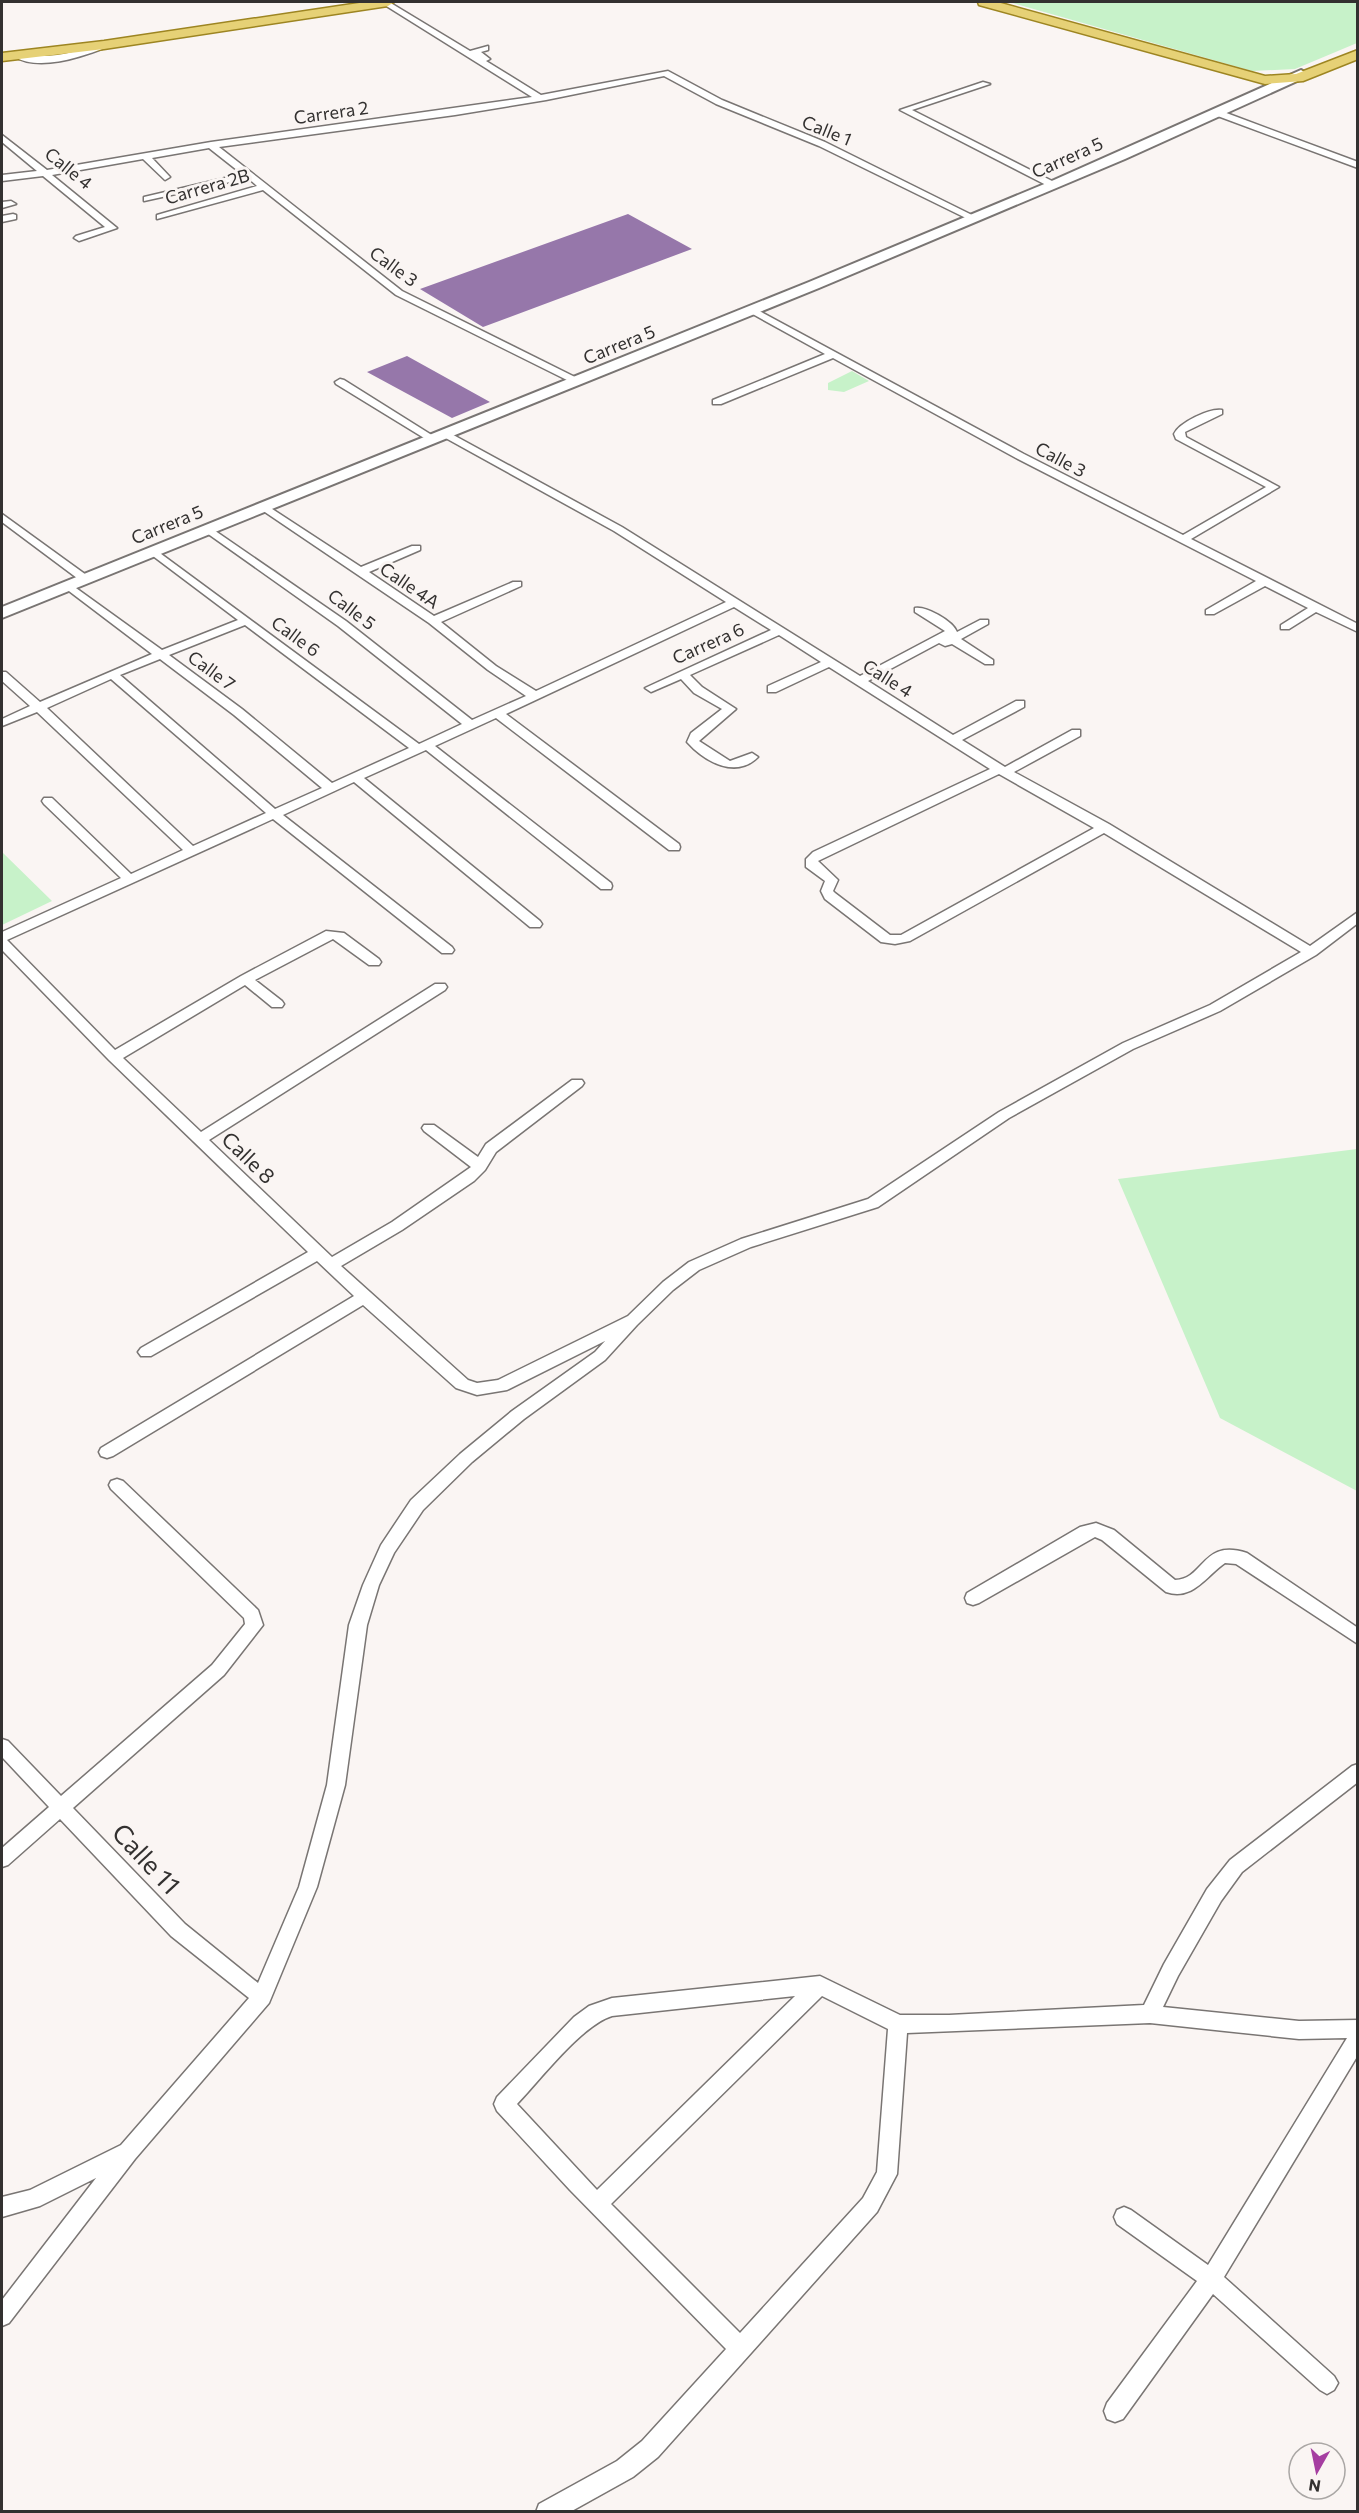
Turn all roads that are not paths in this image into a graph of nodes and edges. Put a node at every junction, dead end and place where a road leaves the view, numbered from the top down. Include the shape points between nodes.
1 (386, 2) edge
2 (984, 2) edge
3 (104, 45) junction
4 (486, 48) dead end
5 (1358, 54) edge
6 (17, 56) junction
7 (2, 57) edge
8 (1205, 63) junction
9 (665, 73) joint
10 (1301, 74) junction
11 (1255, 78) junction
12 (1287, 80) junction
13 (987, 84) dead end
14 (1270, 88) junction
15 (543, 97) junction
16 (1246, 100) junction
17 (1218, 112) junction
18 (2, 138) edge
19 (211, 145) junction
20 (146, 157) junction
21 (1358, 165) edge
22 (47, 173) junction
23 (250, 176) junction
24 (165, 177) dead end
25 (2, 178) edge
26 (1053, 184) junction
27 (263, 188) junction
28 (147, 199) dead end
29 (13, 217) dead end
30 (160, 217) dead end
31 (2, 219) edge
32 (975, 219) junction
33 (79, 238) dead end
34 (752, 310) junction
35 (834, 354) junction
36 (340, 382) dead end
37 (577, 382) junction
38 (717, 402) dead end
39 (1218, 412) dead end
40 (439, 437) junction
41 (262, 506) junction
42 (2, 517) edge
43 (208, 529) junction
44 (1182, 540) junction
45 (416, 548) dead end
46 (153, 551) junction
47 (360, 572) junction
48 (85, 579) junction
49 (1263, 582) junction
50 (518, 584) dead end
51 (69, 585) junction
52 (735, 602) junction
53 (1315, 608) junction
54 (919, 610) dead end
55 (1210, 612) dead end
56 (2, 613) edge
57 (245, 621) junction
58 (433, 621) junction
59 (984, 622) dead end
60 (1285, 627) dead end
61 (1358, 629) edge
62 (780, 630) junction
63 (953, 639) junction
64 (161, 656) junction
65 (989, 662) dead end
66 (828, 663) junction
67 (112, 674) junction
68 (682, 674) junction
69 (2, 675) edge
70 (862, 682) junction
71 (651, 688) dead end
72 (772, 689) dead end
73 (535, 696) junction
74 (1020, 704) dead end
75 (40, 708) junction
76 (497, 713) junction
77 (2, 723) edge
78 (470, 726) junction
79 (1076, 733) dead end
80 (953, 740) junction
81 (423, 747) junction
82 (753, 757) dead end
83 (1002, 771) junction
84 (355, 777) junction
85 (330, 788) junction
86 (48, 801) dead end
87 (273, 813) junction
88 (1105, 827) junction
89 (674, 847) dead end
90 (190, 850) junction
91 (128, 878) junction
92 (606, 886) dead end
93 (1358, 916) edge
94 (535, 924) dead end
95 (2, 937) edge
96 (2, 943) edge
97 (447, 950) dead end
98 (1311, 952) junction
99 (374, 962) dead end
100 (246, 979) junction
101 (440, 987) dead end
102 (277, 1005) dead end
103 (114, 1057) junction
104 (577, 1083) dead end
105 (429, 1128) dead end
106 (201, 1140) junction
107 (480, 1166) junction
108 (319, 1253) junction
109 (331, 1265) junction
110 (364, 1297) junction
111 (633, 1320) junction
112 (146, 1352) dead end
113 (107, 1452) dead end
114 (117, 1485) dead end
115 (973, 1598) dead end
116 (1358, 1637) edge
117 (2, 1746) edge
118 (1358, 1771) edge
119 (60, 1805) junction
120 (2, 1858) edge
121 (820, 1985) junction
122 (262, 1997) junction
123 (1150, 2014) junction
124 (898, 2024) junction
125 (1358, 2029) edge
126 (1358, 2037) edge
127 (128, 2152) junction
128 (598, 2203) junction
129 (2, 2207) edge
130 (1124, 2217) dead end
131 (1211, 2279) junction
132 (2, 2316) edge
133 (740, 2348) junction
134 (1327, 2383) dead end
135 (1115, 2411) dead end
136 (547, 2511) edge

1 - 3 main road
1 - 15 street
2 - 8 main road
3 - 6 main road
3 - 6 street via 64,59
4 - 15 street via 474,51
5 - 10 main road
5 - 12 main road
5 - 16 main road, Carrera 5 via 1292,85
6 - 7 main road
8 - 10 main road via 1268,76
8 - 11 main road
9 - 15 street, Carrera 2
9 - 32 street, Calle 1 via 719,102 822,144
10 - 12 main road, Carrera 5
11 - 12 main road
11 - 14 main road
12 - 14 main road, Carrera 5
13 - 26 street via 904,110
14 - 16 main road, Carrera 5
15 - 19 street, Carrera 2
16 - 17 main road, Carrera 5
17 - 21 street
17 - 26 main road, Carrera 5
18 - 22 street, Calle 4
19 - 20 street, Carrera 2
19 - 23 street, Calle 3
20 - 22 street, Carrera 2
20 - 24 street
22 - 25 street, Carrera 2
22 - 33 street, Calle 4 via 112,228
23 - 27 street, Calle 3
23 - 28 street
26 - 32 main road, Carrera 5
27 - 30 street, Carrera 2B
27 - 37 street, Calle 3 via 399,293
29 - 31 street
32 - 34 main road, Carrera 5
34 - 35 street, Calle 3
34 - 37 main road, Carrera 5
35 - 38 street
35 - 44 street, Calle 3
36 - 40 street, Calle 4
37 - 40 main road, Carrera 5
39 - 44 street via 1181,430 1181,438 1274,487
40 - 41 main road, Carrera 5
40 - 52 street, Calle 4 via 618,529
41 - 43 main road, Carrera 5
41 - 47 street, Calle 4A
42 - 48 street
43 - 46 main road, Carrera 5
43 - 78 street, Calle 5 via 294,588 424,686
44 - 49 street, Calle 3
45 - 47 street
46 - 48 main road, Carrera 5
46 - 57 street, Calle 6
47 - 58 street, Calle 4A
48 - 51 main road, Carrera 5
49 - 53 street, Calle 3
49 - 55 street
50 - 58 street
51 - 56 main road, Carrera 5
51 - 64 street, Calle 7
52 - 62 street, Calle 4
52 - 73 street
53 - 60 street
53 - 61 street, Calle 3
54 - 70 street via 951,632
57 - 64 street
57 - 81 street, Calle 6
58 - 73 street, Calle 4A
59 - 63 street
62 - 66 street, Calle 4
62 - 68 street, Carrera 6
63 - 65 street
63 - 70 street
64 - 67 street
64 - 85 street, Calle 7
66 - 70 street, Calle 4
66 - 72 street
67 - 75 street
67 - 87 street
68 - 71 street, Carrera 6
68 - 82 street via 698,690 730,709 695,736 693,742 728,765
69 - 75 street
70 - 80 street, Calle 4
73 - 76 street
74 - 80 street
75 - 77 street
75 - 90 street
76 - 78 street
76 - 89 street
78 - 81 street
79 - 83 street
80 - 83 street, Calle 4
81 - 84 street
81 - 92 street, Calle 6
83 - 88 street, Calle 4
83 - 88 street via 812,859 811,864 832,880 827,891 830,896 886,939 905,938
84 - 85 street
84 - 94 street
85 - 87 street
86 - 91 street
87 - 90 street
87 - 97 street
88 - 98 street, Calle 4
90 - 91 street
91 - 95 street
93 - 98 street
96 - 103 street, Calle 8
98 - 111 street via 1215,1008 1128,1046 1004,1115 873,1203 746,1243 694,1266
99 - 100 street via 331,934
100 - 102 street
100 - 103 street
101 - 106 street
103 - 106 street, Calle 8
104 - 107 street via 491,1148
105 - 107 street
106 - 108 street, Calle 8
107 - 109 street via 407,1220
108 - 109 street, Calle 8
108 - 112 street
109 - 110 street, Calle 8
110 - 111 street, Calle 8 via 462,1384 477,1389 501,1386
110 - 113 street
111 - 122 street via 600,1356 466,1458 417,1505 387,1550 358,1625 333,1796 308,1887
114 - 119 street via 252,1615 254,1625 218,1670
115 - 116 street via 1086,1532 1096,1530 1108,1535 1172,1587 1181,1589 1221,1556 1241,1558
117 - 119 street, Calle 11
118 - 123 street via 1236,1866 1209,1903
119 - 120 street
119 - 122 street, Calle 11 via 178,1930
121 - 124 street
121 - 128 street
121 - 128 street via 612,2007 581,2023 504,2104
122 - 127 street
123 - 124 street
123 - 125 street via 1299,2030
124 - 133 street via 887,2174 870,2205
126 - 131 street
127 - 129 street via 33,2199
127 - 132 street
128 - 133 street
130 - 131 street
131 - 134 street
131 - 135 street
133 - 136 street via 650,2449 625,2469

